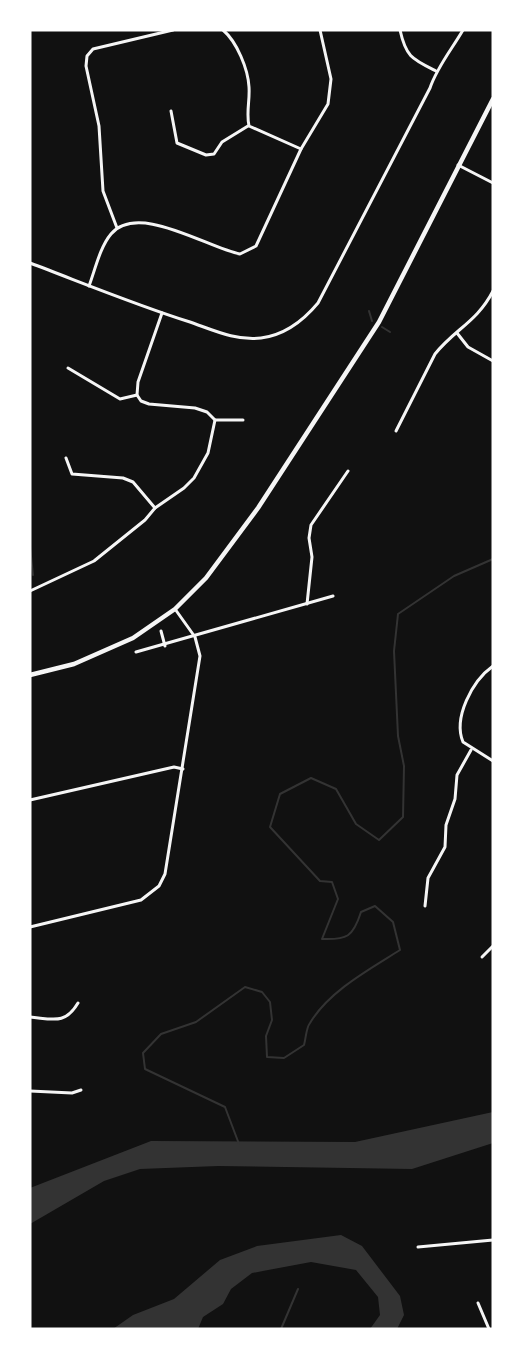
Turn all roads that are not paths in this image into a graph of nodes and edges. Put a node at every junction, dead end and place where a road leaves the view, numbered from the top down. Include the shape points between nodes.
1 (173, 30) edge
2 (225, 30) edge
3 (320, 30) edge
4 (400, 30) edge
5 (463, 30) edge
6 (436, 71) junction
7 (493, 99) edge
8 (171, 111) dead end
9 (249, 126) junction
10 (302, 149) junction
11 (458, 165) junction
12 (493, 183) edge
13 (117, 228) junction
14 (30, 263) edge
15 (89, 285) junction
16 (493, 291) edge
17 (162, 313) junction
18 (457, 333) junction
19 (493, 361) edge
20 (69, 368) dead end
21 (136, 395) junction
22 (216, 420) junction
23 (243, 420) dead end
24 (396, 431) dead end
25 (66, 458) dead end
26 (348, 471) dead end
27 (155, 508) junction
28 (30, 591) edge
29 (333, 596) dead end
30 (307, 605) junction
31 (175, 609) junction
32 (161, 630) dead end
33 (195, 637) junction
34 (165, 646) junction
35 (136, 652) dead end
36 (493, 666) edge
37 (30, 675) edge
38 (471, 750) junction
39 (493, 761) edge
40 (183, 769) junction
41 (30, 800) edge
42 (425, 906) dead end
43 (30, 927) edge
44 (493, 946) edge
45 (482, 957) dead end
46 (78, 1003) dead end
47 (30, 1017) edge
48 (81, 1090) dead end
49 (30, 1091) edge
50 (493, 1240) edge
51 (418, 1247) dead end
52 (478, 1303) dead end
53 (489, 1329) edge

1 - 13 street via 93,49 87,56 99,126 101,181
2 - 9 street via 243,61 249,87
3 - 10 street via 331,91 328,104
4 - 6 street via 404,48 412,59
5 - 6 street
6 - 17 street via 324,292 308,315 272,336 246,338
7 - 11 main road
8 - 9 street via 177,143 206,155 214,154 222,142
9 - 10 street
10 - 13 street via 256,246 246,253 232,252 155,224 126,224
11 - 12 street
11 - 31 main road via 379,322 258,508 206,578
13 - 15 street via 106,243
14 - 15 street
15 - 17 street
16 - 18 street via 476,318
17 - 21 street
18 - 19 street via 468,347
18 - 24 street via 435,354
20 - 21 street via 114,397 127,399
21 - 22 street via 149,404 207,412
22 - 23 street
22 - 27 street via 208,453 194,478
25 - 27 street via 72,474 133,482
26 - 30 street via 311,525
27 - 28 street via 94,561
29 - 30 street
30 - 33 street
31 - 33 street
31 - 37 main road via 113,648 74,664
32 - 34 street
33 - 34 street
33 - 40 street via 200,656
34 - 35 street
36 - 38 street via 478,682 460,716 459,733
38 - 39 street
38 - 42 street via 458,775 445,847 428,878
40 - 41 street via 174,767
40 - 43 street via 168,862 159,886 127,905
44 - 45 street
46 - 47 street via 64,1018
48 - 49 street via 72,1094
50 - 51 street
52 - 53 street

